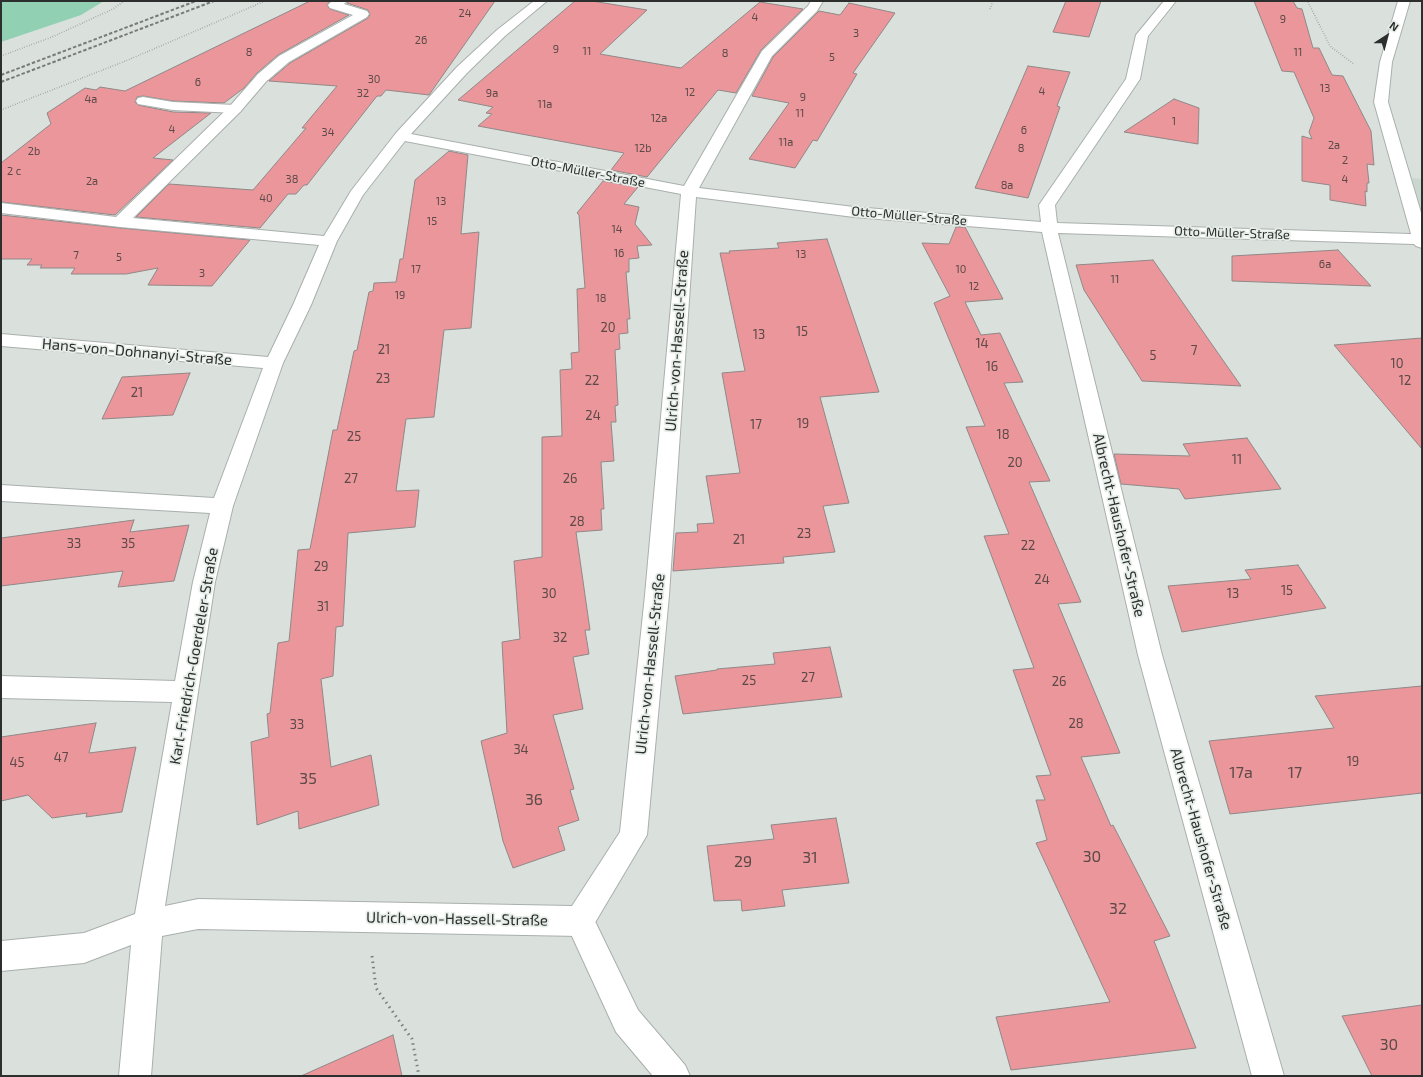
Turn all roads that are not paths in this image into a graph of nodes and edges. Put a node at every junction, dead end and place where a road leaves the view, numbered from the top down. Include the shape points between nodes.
1 (341, 1) edge
2 (541, 1) edge
3 (817, 1) edge
4 (1170, 1) edge
5 (1404, 1) edge
6 (143, 101) dead end
7 (236, 109) junction
8 (402, 136) junction
9 (688, 191) junction
10 (1, 208) edge
11 (120, 222) junction
12 (1049, 228) junction
13 (1421, 240) edge
14 (329, 241) junction
15 (1, 340) edge
16 (274, 363) junction
17 (1, 493) edge
18 (222, 506) junction
19 (1, 687) edge
20 (187, 692) junction
21 (580, 921) junction
22 (148, 924) junction
23 (1, 956) edge
24 (135, 1076) edge
25 (674, 1076) edge
26 (1268, 1076) edge

1 - 7 street via 334,5 363,14 284,59 263,77
2 - 8 street, Karl-Friedrich-Goerdeler-Straße via 462,70
3 - 9 street, Ulrich-von-Hassell-Straße via 767,54
4 - 12 street, Albrecht-Haushofer-Straße via 1142,35 1133,79 1047,205
5 - 13 street via 1386,62 1381,102
6 - 7 street via 173,106
7 - 11 street
8 - 9 street, Otto-Müller-Straße
8 - 14 street, Karl-Friedrich-Goerdeler-Straße via 356,194
9 - 12 street, Otto-Müller-Straße via 854,212
9 - 21 street, Ulrich-von-Hassell-Straße via 657,595 633,835
10 - 11 street
11 - 14 street
12 - 13 street, Otto-Müller-Straße
12 - 26 street, Albrecht-Haushofer-Straße via 1150,655
14 - 16 street, Karl-Friedrich-Goerdeler-Straße
15 - 16 street, Hans-von-Dohnanyi-Straße
16 - 18 street, Karl-Friedrich-Goerdeler-Straße
17 - 18 street
18 - 20 street, Karl-Friedrich-Goerdeler-Straße via 204,582
19 - 20 street
20 - 22 street, Karl-Friedrich-Goerdeler-Straße
21 - 22 street, Ulrich-von-Hassell-Straße via 198,914
21 - 25 street via 627,1021
22 - 23 street via 84,948
22 - 24 street, Karl-Friedrich-Goerdeler-Straße

